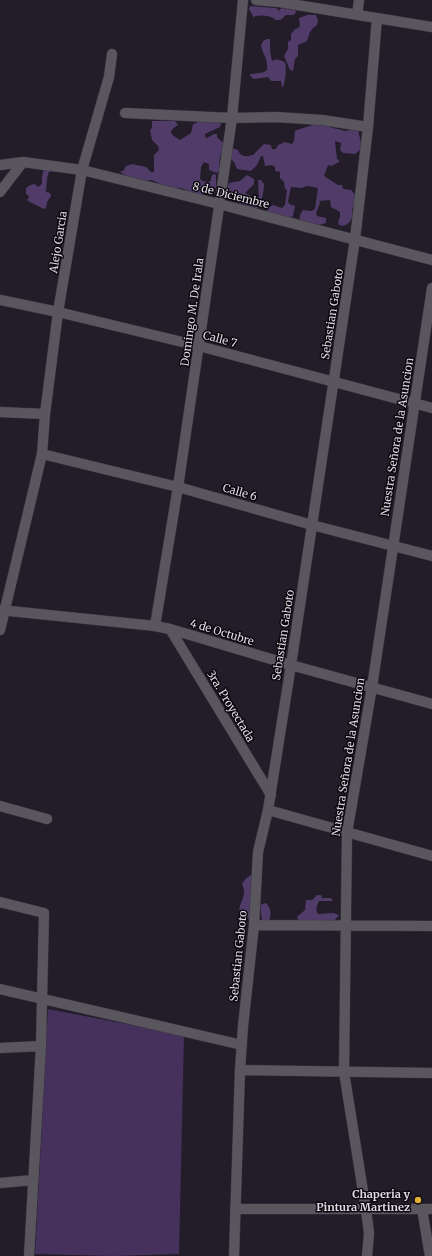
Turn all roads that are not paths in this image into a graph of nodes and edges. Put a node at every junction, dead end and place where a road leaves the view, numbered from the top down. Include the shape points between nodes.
1 (243, 0) edge
2 (256, 0) edge
3 (359, 0) edge
4 (357, 15) junction
5 (377, 18) junction
6 (432, 27) edge
7 (112, 54) dead end
8 (125, 113) dead end
9 (232, 118) junction
10 (368, 127) junction
11 (23, 162) junction
12 (0, 165) edge
13 (82, 170) junction
14 (0, 192) edge
15 (219, 204) junction
16 (355, 239) junction
17 (432, 260) edge
18 (432, 288) edge
19 (0, 300) edge
20 (58, 312) junction
21 (199, 346) junction
22 (334, 382) junction
23 (414, 403) junction
24 (432, 408) edge
25 (0, 412) edge
26 (45, 414) junction
27 (42, 454) junction
28 (178, 487) junction
29 (312, 525) junction
30 (393, 546) junction
31 (432, 556) edge
32 (3, 610) edge
33 (155, 626) junction
34 (170, 629) junction
35 (0, 630) edge
36 (291, 665) junction
37 (372, 687) junction
38 (432, 704) edge
39 (270, 795) junction
40 (0, 806) edge
41 (268, 810) junction
42 (47, 819) dead end
43 (347, 833) junction
44 (432, 856) edge
45 (0, 902) edge
46 (254, 925) junction
47 (347, 925) junction
48 (432, 926) edge
49 (0, 989) edge
50 (43, 999) junction
51 (242, 1045) junction
52 (41, 1046) junction
53 (0, 1048) edge
54 (240, 1070) junction
55 (344, 1072) junction
56 (432, 1074) edge
57 (33, 1180) junction
58 (0, 1183) edge
59 (235, 1209) junction
60 (427, 1209) edge
61 (366, 1210) junction
62 (29, 1256) edge
63 (234, 1256) edge
64 (367, 1256) edge
65 (430, 1256) edge

1 - 9 street, Domingo M. De Irala
2 - 4 street
3 - 4 street
4 - 5 street
5 - 6 street
5 - 10 street, Sebastian Gaboto
7 - 13 street, Alejo Garcia via 109,77
8 - 9 street
9 - 10 street via 322,120
9 - 15 street, Domingo M. De Irala
10 - 16 street, Sebastian Gaboto
11 - 12 street, 8 de Diciembre
11 - 13 street, 8 de Diciembre
11 - 14 street
13 - 15 street, 8 de Diciembre
13 - 20 street, Alejo Garcia
15 - 16 street, 8 de Diciembre
15 - 21 street, Domingo M. De Irala
16 - 17 street, 8 de Diciembre
16 - 22 street, Sebastian Gaboto
18 - 23 street, Nuestra Señora de la Asuncion
19 - 20 street, Calle 7
20 - 21 street, Calle 7
20 - 26 street, Alejo Garcia
21 - 22 street, Calle 7
21 - 28 street, Domingo M. De Irala
22 - 23 street, Calle 7
22 - 29 street, Sebastian Gaboto
23 - 24 street, Calle 7
23 - 30 street, Nuestra Señora de la Asuncion
25 - 26 street
26 - 27 street, Alejo Garcia
27 - 28 street, Calle 6
27 - 32 street, Alejo Garcia
28 - 29 street, Calle 6
28 - 33 street, Domingo M. De Irala
29 - 30 street, Calle 6
29 - 36 street, Sebastian Gaboto
30 - 31 street, Calle 6
30 - 37 street, Nuestra Señora de la Asuncion
32 - 33 street, 4 de Octubre
32 - 35 street, Alejo Garcia
33 - 34 street, 4 de Octubre
34 - 36 street, 4 de Octubre
34 - 39 street, 3ra. Proyectada
36 - 37 street, 4 de Octubre
36 - 39 street, Sebastian Gaboto
37 - 38 street, 4 de Octubre
37 - 43 street, Nuestra Señora de la Asuncion
39 - 41 street, Sebastian Gaboto
40 - 42 street
41 - 43 street
41 - 46 street, Sebastian Gaboto via 258,852
43 - 44 street
43 - 47 street, Nuestra Señora de la Asuncion
45 - 50 street via 44,914
46 - 47 street
46 - 51 street, Sebastian Gaboto
47 - 48 street
47 - 55 street, Nuestra Señora de la Asuncion
49 - 50 street
50 - 51 street
50 - 52 street
51 - 54 street, Sebastian Gaboto
52 - 53 street
52 - 57 street
54 - 55 street
54 - 59 street, Sebastian Gaboto
55 - 56 street
55 - 61 street, Nuestra Señora de la Asuncion
57 - 58 street
57 - 62 street
59 - 61 street
59 - 63 street, Sebastian Gaboto
60 - 61 street
60 - 65 street
61 - 64 street, Nuestra Señora de la Asuncion via 369,1233

